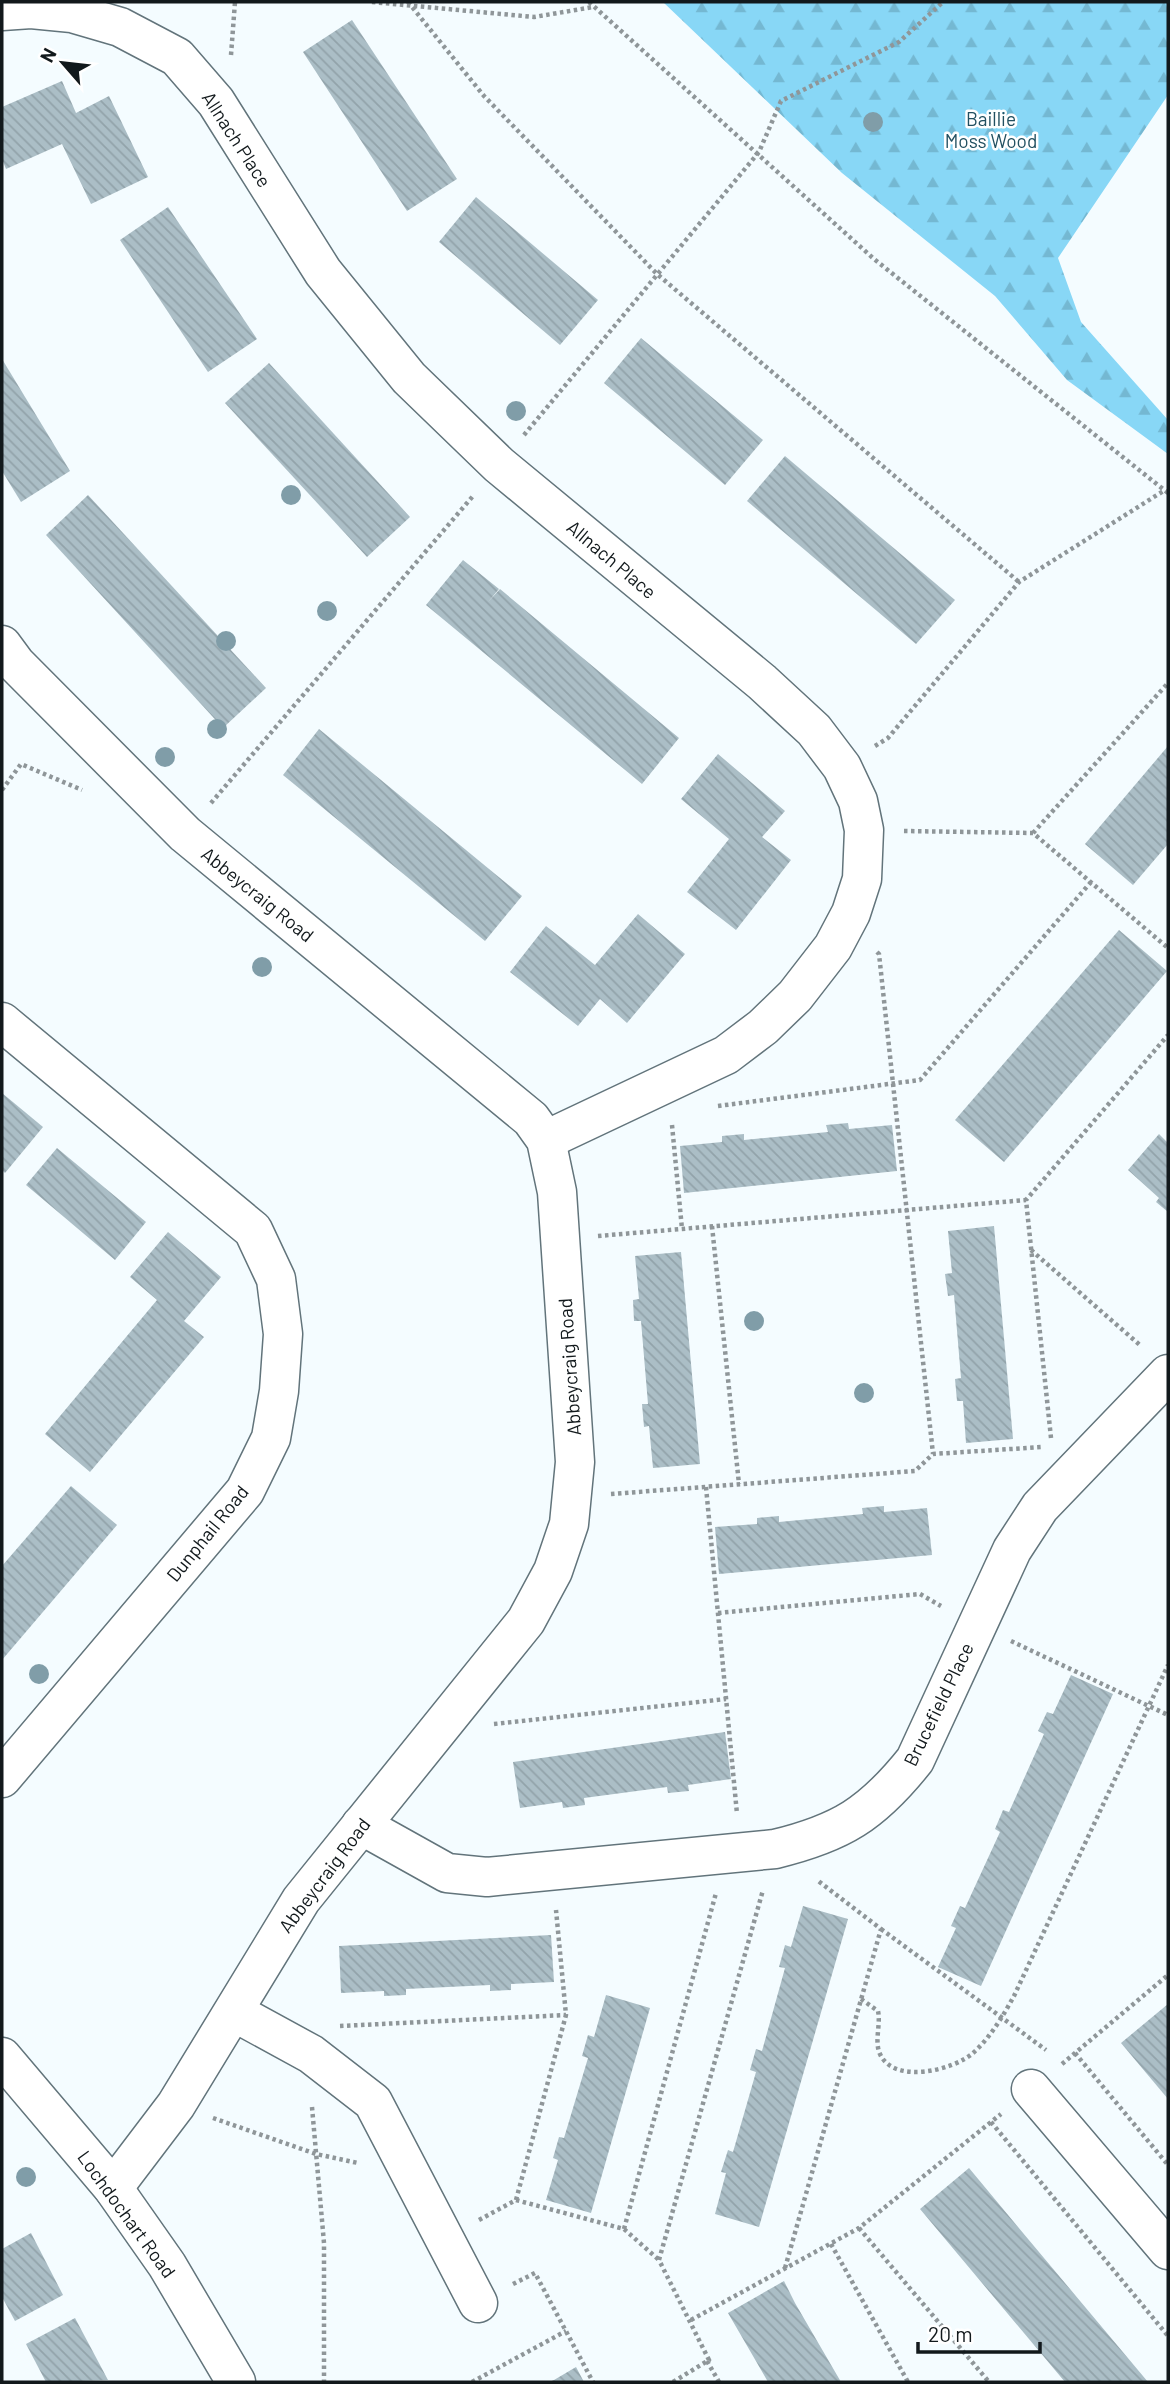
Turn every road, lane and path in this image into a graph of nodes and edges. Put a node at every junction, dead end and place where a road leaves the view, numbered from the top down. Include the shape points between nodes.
1 (372, 2) edge
2 (589, 2) edge
3 (943, 2) edge
4 (410, 4) edge
5 (21, 7) edge
6 (594, 7) junction
7 (759, 152) junction
8 (657, 274) junction
9 (499, 465) junction
10 (1167, 491) edge
11 (1019, 582) junction
12 (2, 645) edge
13 (1168, 683) edge
14 (842, 766) junction
15 (864, 830) junction
16 (1033, 833) junction
17 (185, 834) junction
18 (1091, 883) junction
19 (844, 927) junction
20 (1168, 947) edge
21 (2, 1022) edge
22 (1168, 1035) edge
23 (669, 1082) junction
24 (893, 1084) junction
25 (712, 1107) dead end
26 (546, 1140) junction
27 (1026, 1200) junction
28 (907, 1209) junction
29 (712, 1226) junction
30 (682, 1229) junction
31 (560, 1240) junction
32 (1031, 1250) junction
33 (1158, 1363) edge
34 (933, 1454) junction
35 (739, 1484) junction
36 (706, 1487) junction
37 (571, 1497) junction
38 (718, 1613) junction
39 (977, 1625) junction
40 (1168, 1665) edge
41 (726, 1699) junction
42 (1149, 1704) junction
43 (1168, 1715) edge
44 (438, 1730) junction
45 (2, 1778) edge
46 (361, 1825) junction
47 (775, 1849) junction
48 (727, 1853) junction
49 (552, 1871) junction
50 (881, 1929) junction
51 (1168, 1975) edge
52 (861, 1999) junction
53 (234, 2012) junction
54 (566, 2015) junction
55 (1002, 2018) junction
56 (1075, 2053) junction
57 (2, 2057) edge
58 (320, 2061) junction
59 (1063, 2063) junction
60 (1031, 2089) junction
61 (176, 2105) junction
62 (991, 2122) junction
63 (316, 2154) junction
64 (402, 2156) junction
65 (1168, 2165) edge
66 (113, 2188) junction
67 (516, 2200) junction
68 (859, 2228) junction
69 (624, 2229) junction
70 (444, 2238) junction
71 (831, 2244) junction
72 (1168, 2250) edge
73 (659, 2261) junction
74 (785, 2268) junction
75 (546, 2293) dead end
76 (478, 2303) dead end
77 (691, 2320) junction
78 (566, 2331) junction
79 (1168, 2336) edge
80 (707, 2361) junction
81 (236, 2382) edge
82 (324, 2382) edge
83 (472, 2382) edge
84 (593, 2382) edge
85 (673, 2382) edge
86 (719, 2382) edge
87 (908, 2382) edge
88 (989, 2382) edge

1 - 4 path
2 - 6 path
3 - 7 path via 900,43 781,101
4 - 6 path via 534,17
4 - 8 path via 484,96
5 - 9 street, Allnach Place via 72,13 120,27 177,57 216,102 323,272 409,378
6 - 7 path
7 - 8 path
7 - 10 path via 874,259
8 - 9 path
8 - 11 path
9 - 14 street, Allnach Place via 762,682 814,730
9 - 17 path
10 - 11 path
11 - 14 path via 888,738
12 - 17 street, Abbeycraig Road
13 - 16 path
14 - 15 street, Allnach Place via 858,801
15 - 16 path
15 - 19 street, Allnach Place via 862,879
16 - 18 path
17 - 26 street, Abbeycraig Road via 513,1103
18 - 20 path
18 - 24 path via 920,1080
19 - 23 street, Allnach Place via 795,996 763,1027 726,1055
19 - 24 path via 880,954
21 - 45 street, Dunphail Road via 253,1230 276,1279 283,1334 271,1438 245,1491
22 - 27 path
23 - 26 street, Allnach Place
23 - 30 path
24 - 25 path
24 - 28 path
26 - 31 street, Abbeycraig Road via 557,1192
27 - 28 path
27 - 32 path
28 - 29 path
28 - 34 path
29 - 30 path
29 - 35 path
30 - 31 path
31 - 37 street, Abbeycraig Road via 575,1462
32 - 33 path
32 - 34 path via 1052,1446
33 - 39 street, Brucefield Place via 1040,1507 1012,1550
34 - 35 path via 915,1471
35 - 36 path
36 - 37 path
36 - 38 path
37 - 44 street, Abbeycraig Road via 569,1524 553,1572 526,1621
38 - 39 path via 920,1594
38 - 41 path
39 - 42 path
39 - 47 street, Brucefield Place via 915,1759 892,1788 858,1817 820,1838
40 - 42 path
41 - 44 path
41 - 48 path via 738,1809
42 - 43 path
42 - 55 path
44 - 46 street, Abbeycraig Road
46 - 49 street, Brucefield Place via 447,1873 487,1877
46 - 53 street, Abbeycraig Road via 301,1900
47 - 48 street, Brucefield Place
47 - 50 path
47 - 73 path
48 - 49 street, Brucefield Place
48 - 69 path
49 - 54 path
50 - 52 path
50 - 55 path
51 - 56 path
52 - 55 path via 878,2011 880,2054 889,2065 904,2070 941,2067 966,2058
52 - 74 path
53 - 58 street
53 - 61 street, Abbeycraig Road
54 - 58 path via 338,2026
54 - 67 path
55 - 59 path
56 - 59 path
56 - 65 path
57 - 66 street, Lochdochart Road
58 - 63 path via 310,2084
58 - 64 street via 373,2102
59 - 60 path
60 - 62 path
60 - 72 street
61 - 63 path
61 - 66 street, Abbeycraig Road
62 - 68 path
62 - 79 path
63 - 64 path via 376,2167
63 - 82 path via 324,2243
64 - 70 street
66 - 81 street, Lochdochart Road via 167,2265
67 - 69 path
67 - 70 path
68 - 71 path
68 - 88 path
69 - 73 path
70 - 76 street
71 - 74 path
71 - 87 path
73 - 77 path
74 - 77 path
75 - 78 path
77 - 80 path
78 - 83 path
78 - 84 path
80 - 85 path
80 - 86 path

